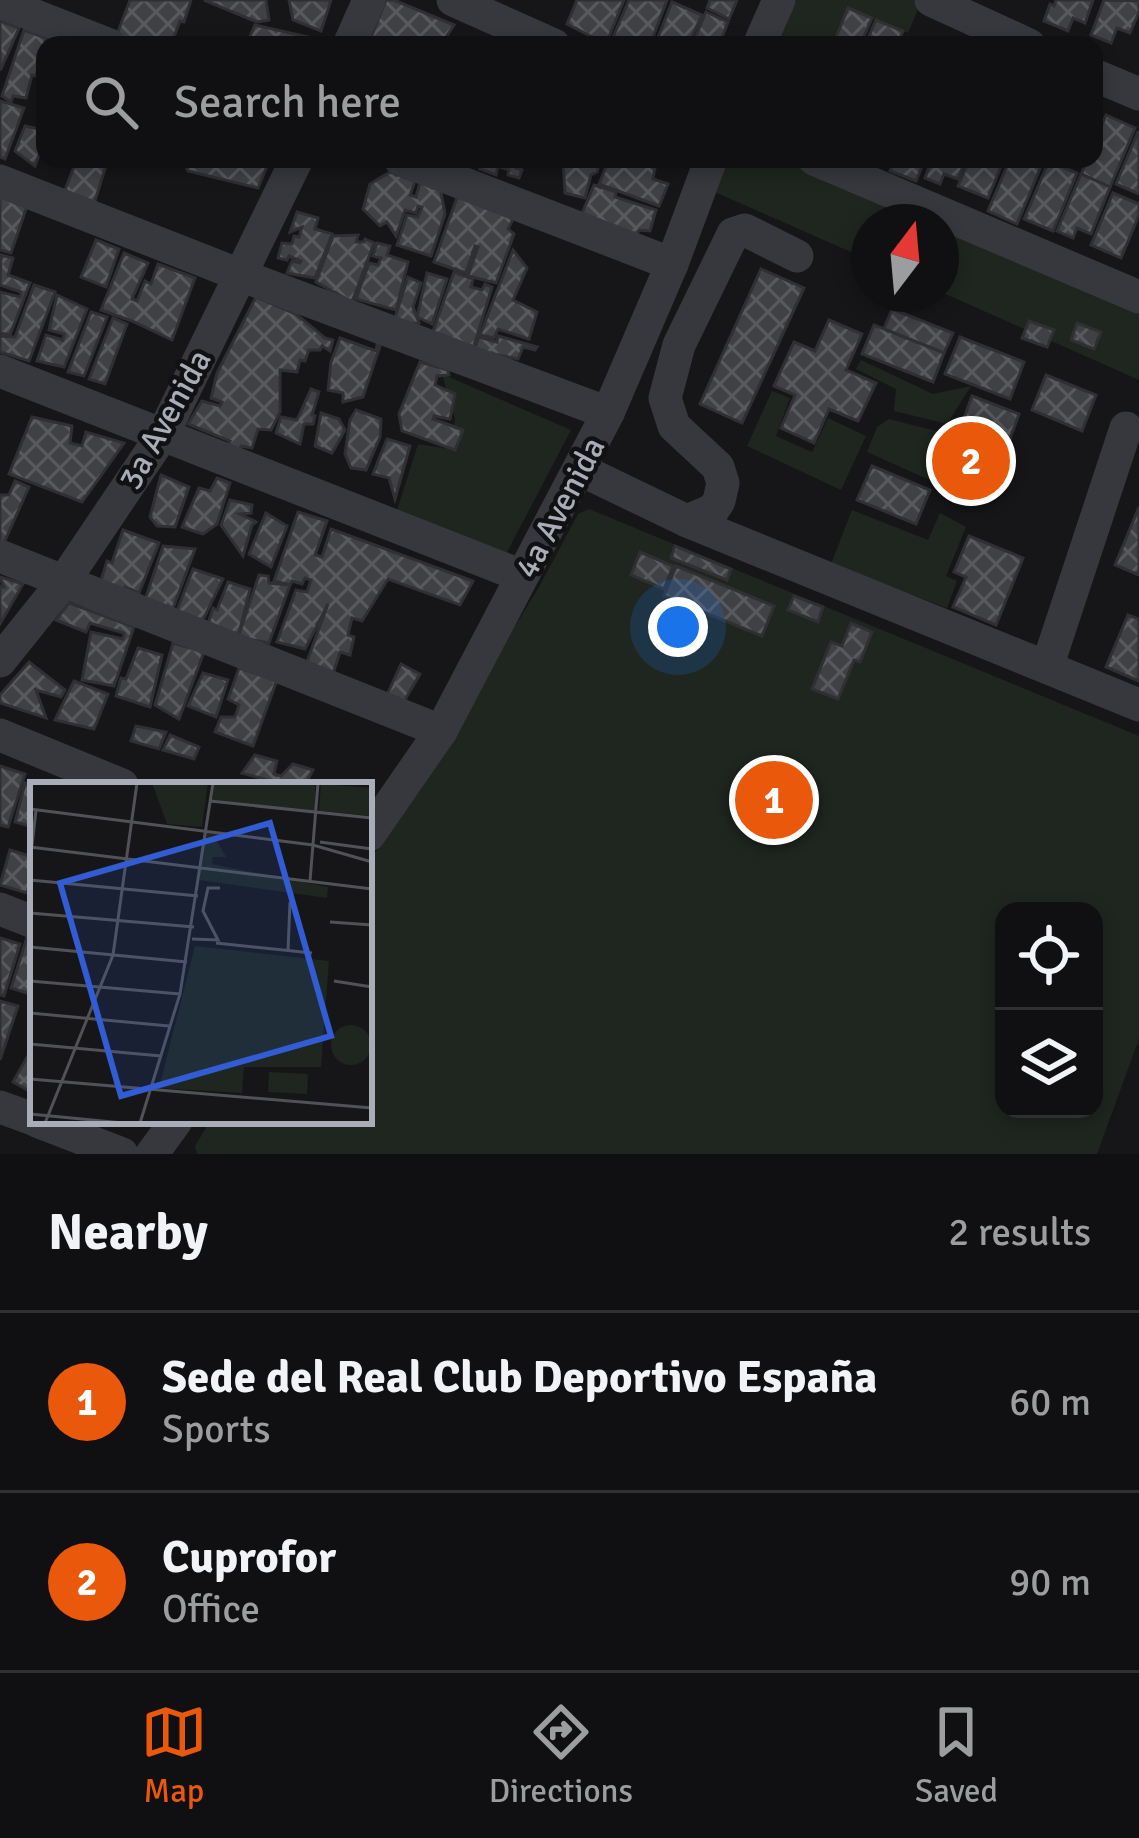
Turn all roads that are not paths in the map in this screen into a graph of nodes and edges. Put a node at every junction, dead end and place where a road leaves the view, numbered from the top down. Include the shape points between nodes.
1 (369, 0) edge
2 (453, 0) edge
3 (778, 0) edge
4 (931, 0) edge
5 (0, 2) edge
6 (87, 36) edge
7 (353, 36) edge
8 (534, 36) edge
9 (763, 36) edge
10 (1009, 36) edge
11 (1103, 79) edge
12 (1139, 94) edge
13 (293, 168) edge
14 (423, 168) edge
15 (708, 168) edge
16 (835, 168) edge
17 (0, 181) edge
18 (797, 256) dead end
19 (672, 264) junction
20 (240, 275) junction
21 (1139, 297) edge
22 (0, 371) edge
23 (608, 413) junction
24 (1126, 428) dead end
25 (163, 434) junction
26 (579, 470) junction
27 (687, 521) junction
28 (0, 556) edge
29 (522, 577) junction
30 (64, 581) junction
31 (0, 661) edge
32 (1047, 667) junction
33 (1139, 705) edge
34 (441, 730) junction
35 (0, 735) edge
36 (115, 782) edge
37 (372, 831) edge
38 (0, 909) edge
39 (30, 921) edge
40 (0, 1107) edge
41 (30, 1118) edge
42 (45, 1124) edge
43 (174, 1124) edge
44 (122, 1154) edge
45 (152, 1154) edge

1 - 7 street
2 - 8 street
3 - 9 street
4 - 10 street
5 - 6 street
11 - 12 street
13 - 20 street, 3a Avenida
14 - 19 street
15 - 19 street, 4a Avenida
16 - 21 street
17 - 20 street
18 - 27 street via 745,230 733,234 679,346 665,398 674,426 718,467 723,483 713,510
19 - 23 street, 4a Avenida
20 - 23 street
20 - 25 street, 3a Avenida
22 - 25 street
23 - 26 street, 4a Avenida
24 - 32 street
25 - 29 street
25 - 30 street, 3a Avenida
26 - 27 street
26 - 29 street, 4a Avenida
27 - 32 street
28 - 30 street
29 - 34 street, 4a Avenida
30 - 31 street, 3a Avenida
30 - 34 street
32 - 33 street
34 - 37 street, 4a Avenida
35 - 36 street
38 - 39 street
40 - 41 street
42 - 44 street
43 - 45 street

